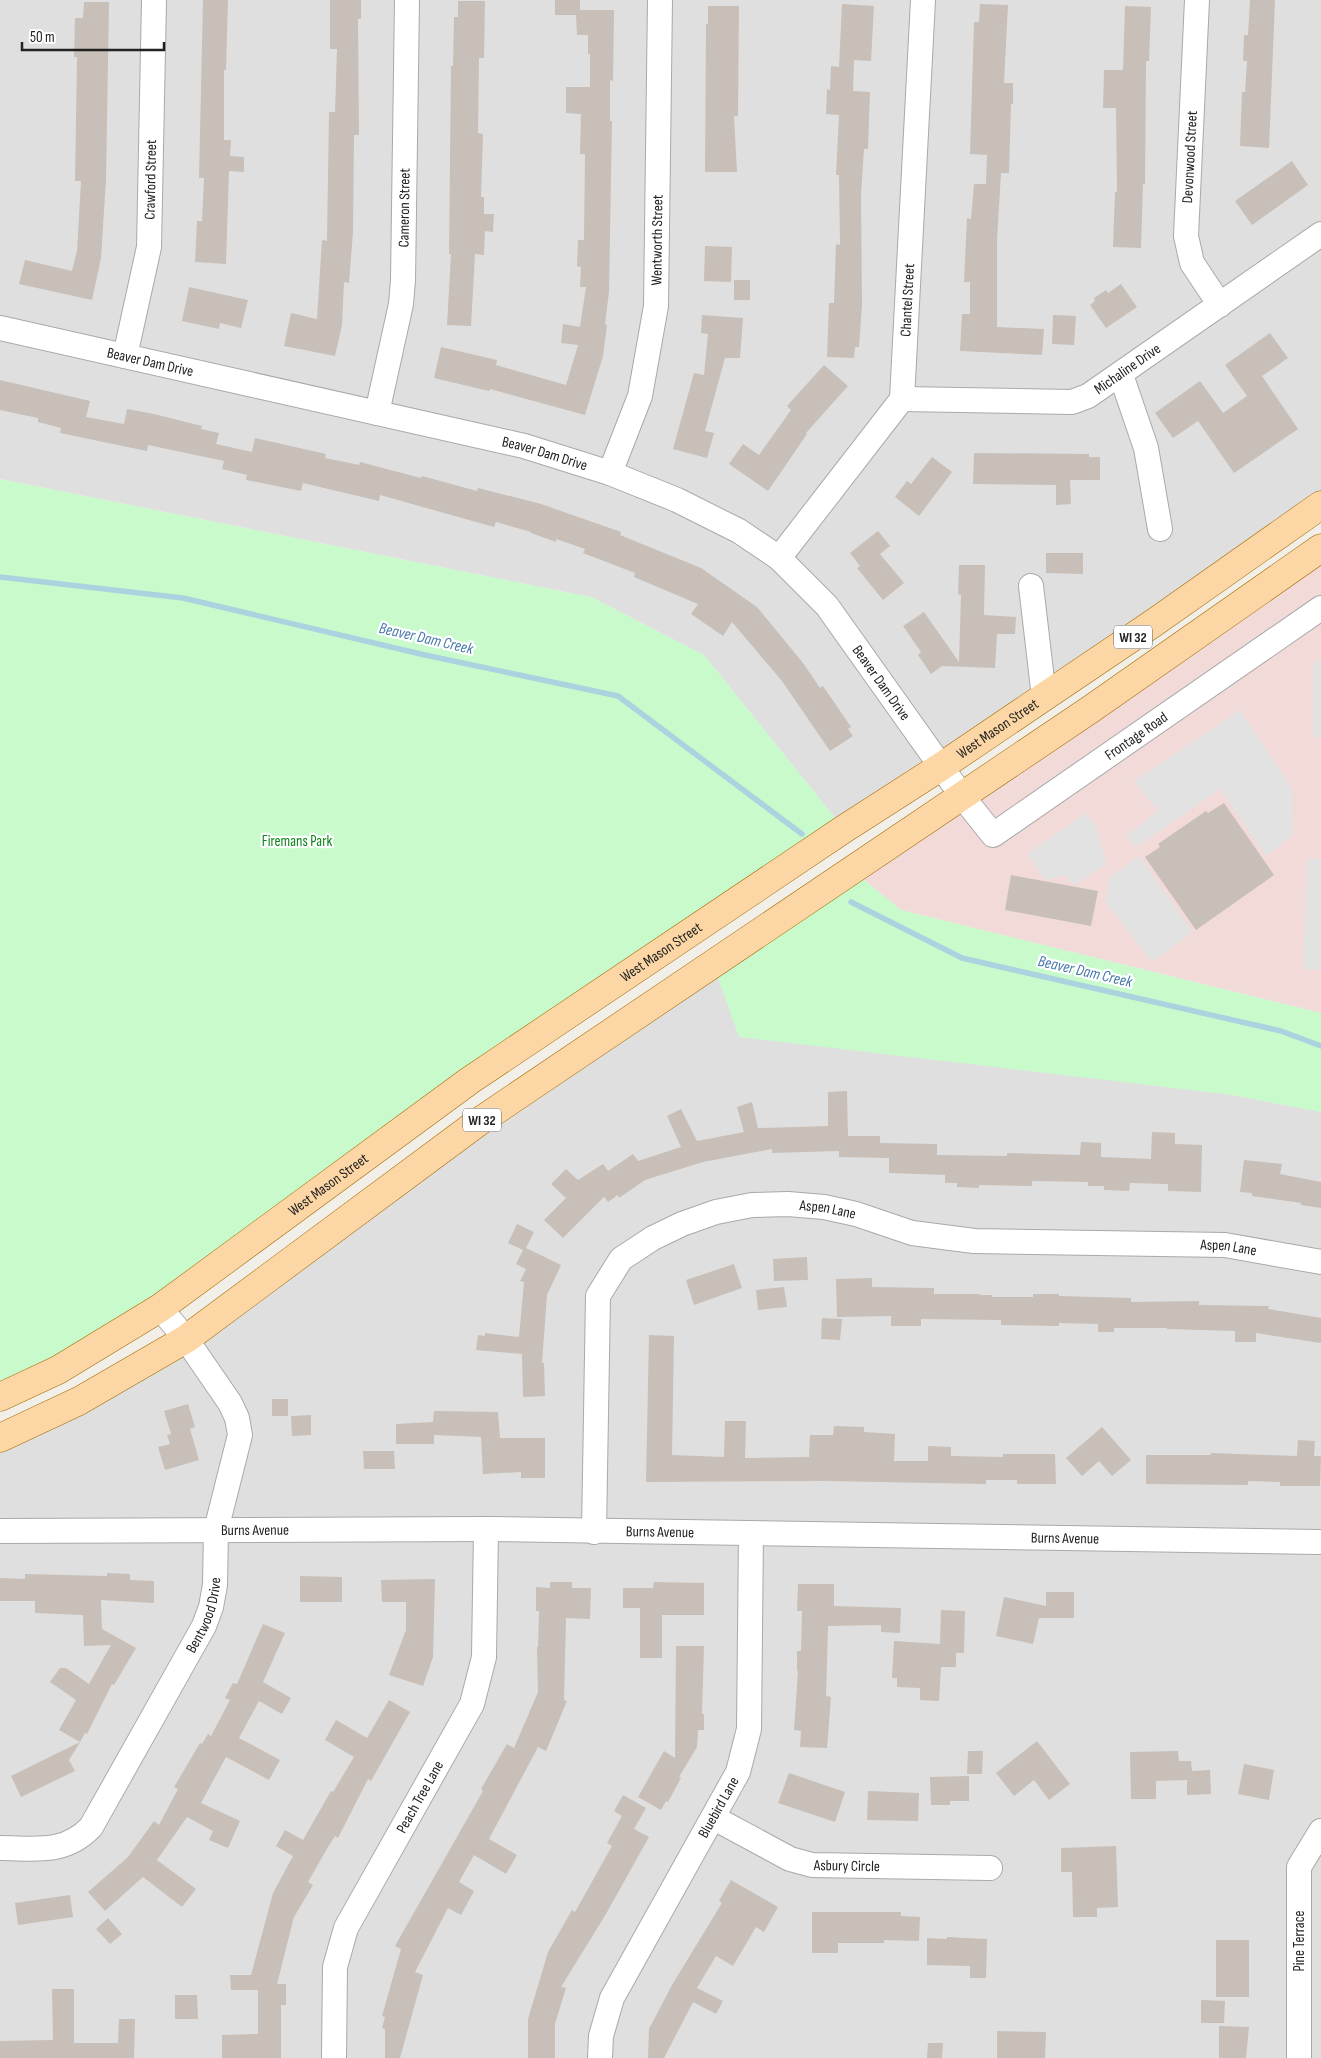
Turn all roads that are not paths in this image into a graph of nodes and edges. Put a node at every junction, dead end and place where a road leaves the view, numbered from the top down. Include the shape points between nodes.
1 (154, 0) edge
2 (407, 0) edge
3 (660, 0) edge
4 (923, 0) edge
5 (1197, 0) edge
6 (1321, 234) edge
7 (1220, 305) junction
8 (0, 328) edge
9 (125, 356) junction
10 (1121, 375) junction
11 (902, 399) junction
12 (377, 413) junction
13 (610, 473) junction
14 (1321, 505) edge
15 (1160, 529) dead end
16 (1321, 548) edge
17 (779, 558) junction
18 (1031, 586) dead end
19 (1321, 608) edge
20 (1044, 698) junction
21 (942, 766) junction
22 (962, 796) junction
23 (1321, 1262) edge
24 (160, 1308) junction
25 (186, 1339) junction
26 (0, 1397) edge
27 (0, 1438) edge
28 (486, 1529) junction
29 (216, 1530) junction
30 (0, 1532) edge
31 (594, 1532) junction
32 (751, 1533) junction
33 (1321, 1542) edge
34 (714, 1818) junction
35 (1321, 1831) edge
36 (0, 1848) edge
37 (990, 1868) dead end
38 (334, 2058) edge
39 (600, 2058) edge
40 (1299, 2058) edge

1 - 9 street, Crawford Street via 149,247
2 - 12 street, Cameron Street via 403,280 401,304
3 - 13 street, Wentworth Street via 656,306 640,396
4 - 11 street, Chantel Street
5 - 7 street, Devonwood Street via 1186,236 1192,263
6 - 7 street, Michaline Drive
7 - 10 street, Michaline Drive
8 - 9 street, Beaver Dam Drive
9 - 12 street, Beaver Dam Drive
10 - 11 street, Michaline Drive via 1072,402
10 - 15 street via 1146,448
11 - 17 street
12 - 13 street, Beaver Dam Drive via 524,446
13 - 17 street, Beaver Dam Drive via 677,500 739,531
14 - 20 main road, West Mason Street / WI 32
16 - 22 main road, WI 32
17 - 21 street, Beaver Dam Drive via 827,606
18 - 20 street
19 - 22 street, Frontage Road via 993,835
20 - 21 main road, West Mason Street / WI 32
21 - 22 street, Beaver Dam Drive
21 - 24 main road, West Mason Street / WI 32 via 469,1082
22 - 25 main road, WI 32 via 477,1122
23 - 31 street, Aspen Lane via 1226,1245 974,1241 912,1233 856,1214 788,1204 716,1212 682,1224 621,1259 598,1296
24 - 25 street, Bentwood Drive
24 - 26 main road, West Mason Street / WI 32 via 58,1370
25 - 27 main road, WI 32 via 79,1401
25 - 29 street, Bentwood Drive via 230,1403 240,1435
28 - 29 street, Burns Avenue
28 - 31 street, Burns Avenue
28 - 38 street, Peach Tree Lane via 484,1657 472,1704 346,1928 336,1967
29 - 30 street, Burns Avenue
29 - 36 street, Bentwood Drive via 214,1585 204,1626 91,1827 82,1837 65,1846
31 - 32 street, Burns Avenue
32 - 33 street, Burns Avenue
32 - 34 street, Bluebird Lane via 749,1729 738,1772
34 - 37 street, Asbury Circle via 790,1859 812,1865
34 - 39 street, Bluebird Lane via 612,1998 601,2036
35 - 40 street, Pine Terrace via 1299,1867

